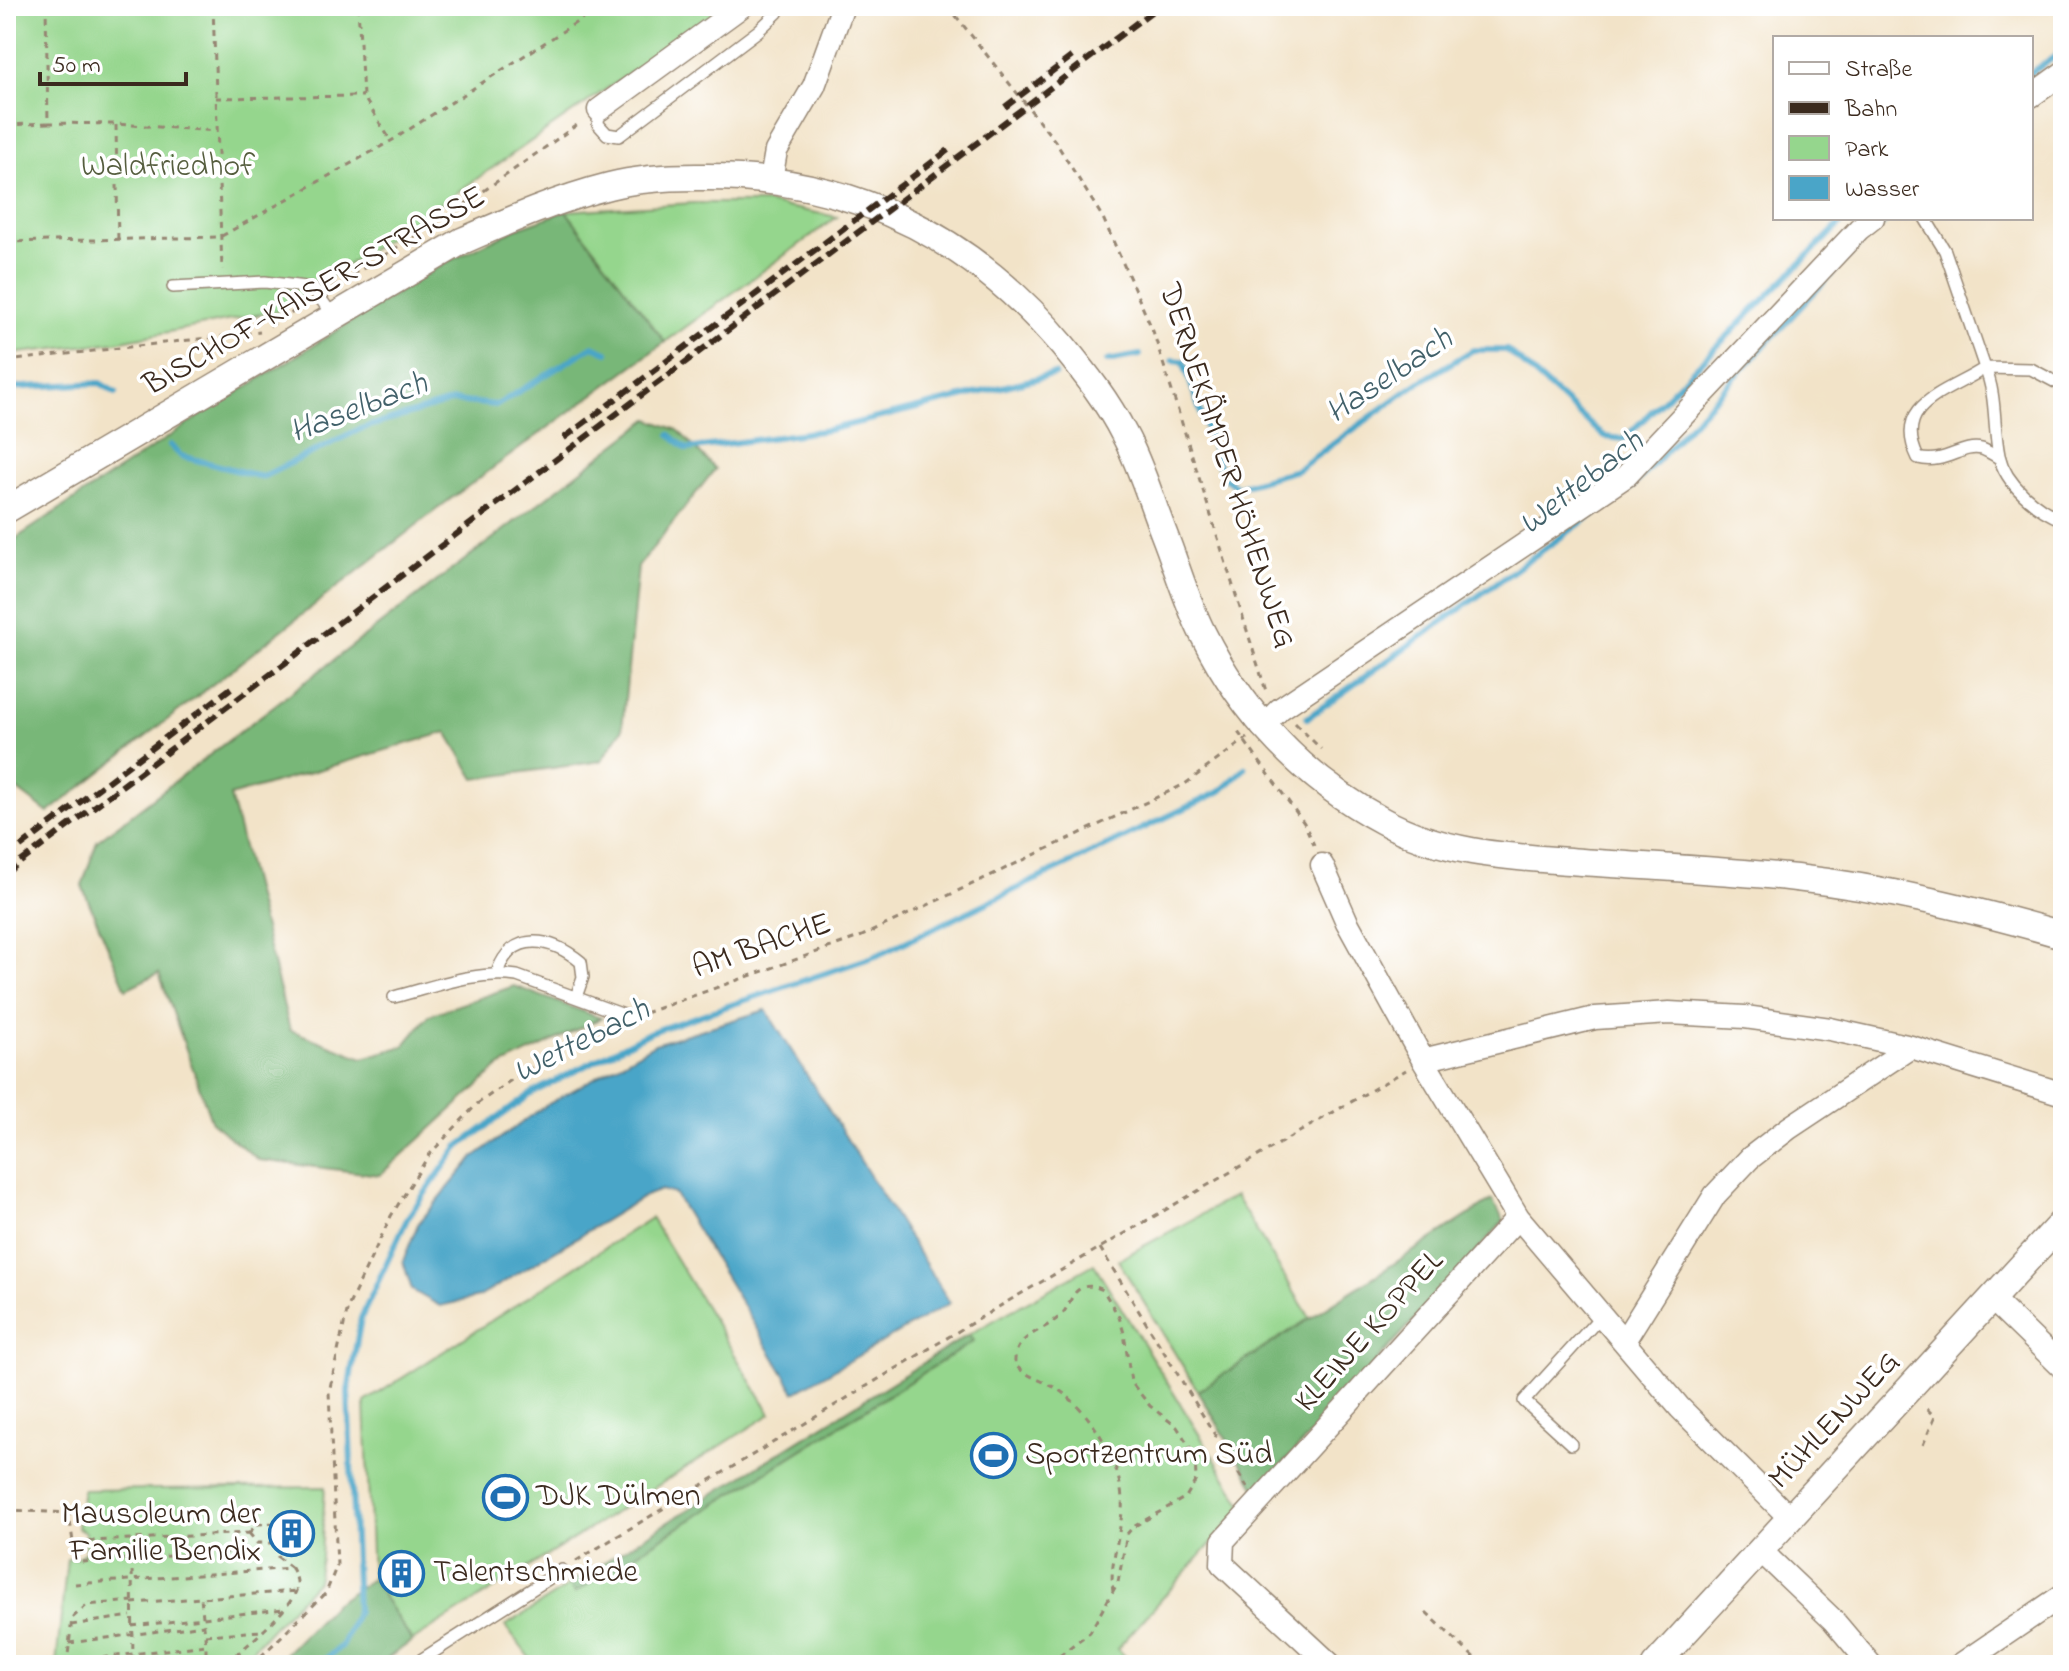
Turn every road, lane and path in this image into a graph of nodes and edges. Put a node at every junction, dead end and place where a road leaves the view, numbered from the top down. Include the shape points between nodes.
1 (46, 6) edge
2 (213, 6) edge
3 (358, 6) edge
4 (602, 6) edge
5 (742, 6) edge
6 (780, 6) edge
7 (843, 6) edge
8 (948, 6) edge
9 (2063, 73) edge
10 (2033, 95) edge
11 (363, 96) junction
12 (216, 98) junction
13 (599, 110) joint
14 (48, 123) junction
15 (116, 124) junction
16 (6, 125) edge
17 (217, 131) junction
18 (391, 141) junction
19 (771, 180) junction
20 (1870, 220) edge
21 (1926, 220) edge
22 (220, 237) junction
23 (6, 242) edge
24 (118, 242) junction
25 (223, 284) junction
26 (173, 287) dead end
27 (333, 316) junction
28 (260, 332) dead end
29 (6, 361) edge
30 (1985, 368) junction
31 (2063, 386) edge
32 (1999, 458) junction
33 (6, 510) edge
34 (2063, 520) edge
35 (1262, 726) junction
36 (1321, 749) dead end
37 (1322, 865) dead end
38 (2063, 935) edge
39 (497, 973) junction
40 (394, 997) dead end
41 (576, 997) junction
42 (632, 1018) junction
43 (1911, 1047) junction
44 (1423, 1060) junction
45 (2063, 1094) edge
46 (1518, 1217) junction
47 (2063, 1221) edge
48 (1099, 1247) junction
49 (1992, 1299) junction
50 (1602, 1315) junction
51 (1624, 1341) junction
52 (2063, 1368) edge
53 (1909, 1392) junction
54 (1571, 1444) dead end
55 (1923, 1445) dead end
56 (1257, 1504) junction
57 (6, 1510) edge
58 (1791, 1519) junction
59 (249, 1533) junction
60 (277, 1543) junction
61 (1761, 1551) junction
62 (228, 1552) dead end
63 (132, 1559) junction
64 (82, 1562) dead end
65 (292, 1568) junction
66 (562, 1570) joint
67 (132, 1579) junction
68 (75, 1584) dead end
69 (297, 1591) junction
70 (1113, 1591) junction
71 (2063, 1595) edge
72 (201, 1598) junction
73 (132, 1602) junction
74 (283, 1609) junction
75 (1426, 1612) dead end
76 (132, 1616) junction
77 (203, 1617) junction
78 (71, 1625) junction
79 (204, 1625) junction
80 (132, 1626) junction
81 (263, 1631) junction
82 (205, 1635) junction
83 (133, 1636) junction
84 (69, 1643) junction
85 (206, 1645) junction
86 (133, 1653) junction
87 (1987, 1658) edge
88 (67, 1663) edge
89 (133, 1665) edge
90 (222, 1665) edge
91 (252, 1665) edge
92 (413, 1665) edge
93 (1052, 1665) edge
94 (1331, 1665) edge
95 (1482, 1665) edge
96 (1655, 1665) edge
97 (1871, 1665) edge
98 (1960, 1665) edge

1 - 14 path
2 - 12 path
3 - 11 path
4 - 18 path
5 - 13 street
6 - 13 lane via 758,31 619,136 607,134 598,124
7 - 19 street via 814,86 776,151
8 - 35 path, DERNEKÄMPER HÖHENWEG via 1055,141 1103,218 1153,331 1266,691
9 - 10 street
11 - 12 path
11 - 18 path
12 - 17 path
14 - 15 path
14 - 16 path
15 - 17 path
15 - 24 path
17 - 22 path
18 - 22 path
19 - 27 street, BISCHOF-KAISER-STRASSE via 667,177 610,186 519,215 462,241
19 - 35 street, BISCHOF-KAISER-STRASSE via 807,186 906,220 993,274 1046,326 1091,379 1126,436 1201,631
20 - 35 street via 1626,476
21 - 30 lane via 1945,251
22 - 24 path
22 - 25 path
23 - 24 path
25 - 26 lane
25 - 27 lane via 313,288
27 - 33 street, BISCHOF-KAISER-STRASSE
28 - 29 path
30 - 31 lane via 2031,369
30 - 32 lane via 1992,383
30 - 32 lane via 1922,404 1913,418 1910,442 1918,458 1932,461 1980,448
32 - 34 lane via 2016,486 2045,512
35 - 36 path, DERNEKÄMPER HÖHENWEG
35 - 38 street, BISCHOF-KAISER-STRASSE via 1343,798 1437,844 1490,855 1797,878 1976,911
35 - 42 path, AM BACHE via 1185,784 862,936
37 - 44 street via 1347,922
39 - 40 lane
39 - 41 lane
39 - 41 lane via 506,954 520,945 552,944 581,962 583,977
41 - 42 lane
42 - 91 path, AM BACHE via 524,1071 477,1104 429,1155 391,1216 348,1307 329,1392 337,1565 326,1593
43 - 44 street via 1745,1017 1669,1013 1595,1018
43 - 45 street
43 - 51 street via 1750,1158 1715,1195
44 - 46 street
44 - 48 path
46 - 50 street
46 - 56 street, KLEINE KOPPEL
47 - 49 street, MÜHLENWEG
48 - 56 path
48 - 66 path
49 - 52 street
49 - 53 street, MÜHLENWEG
50 - 51 street
50 - 54 lane via 1524,1401
51 - 58 street via 1680,1408
53 - 55 path via 1935,1417
53 - 58 street, MÜHLENWEG
56 - 94 street, KLEINE KOPPEL via 1223,1541 1222,1564
57 - 59 path via 69,1513 73,1542
58 - 61 street, MÜHLENWEG
59 - 60 path via 257,1543
59 - 60 path via 257,1524 276,1522
60 - 65 path via 278,1557
61 - 96 street, MÜHLENWEG
61 - 97 street
62 - 63 path
63 - 64 path
63 - 67 path
65 - 67 path
65 - 69 path
66 - 92 lane
67 - 68 path
67 - 73 path
69 - 72 path
69 - 74 path
70 - 70 path via 1127,1534 1186,1497 1196,1480 1195,1455 1177,1427 1131,1382 1119,1317 1103,1290 1086,1286 1077,1290 1062,1316 1022,1341 1014,1353 1015,1365 1062,1392 1103,1442 1118,1477 1122,1508
70 - 93 path via 1090,1632
71 - 87 street
72 - 73 path
72 - 77 path
73 - 76 path
73 - 78 path via 87,1605
74 - 77 path
74 - 81 path
75 - 95 path
76 - 78 path
76 - 80 path
77 - 79 path
77 - 80 path
78 - 84 path
79 - 82 path
79 - 83 path
80 - 83 path
81 - 82 path
81 - 90 path
82 - 85 path
83 - 84 path
83 - 86 path
84 - 88 path
85 - 86 path
85 - 89 path via 202,1656
86 - 88 path
86 - 89 path
87 - 98 street

